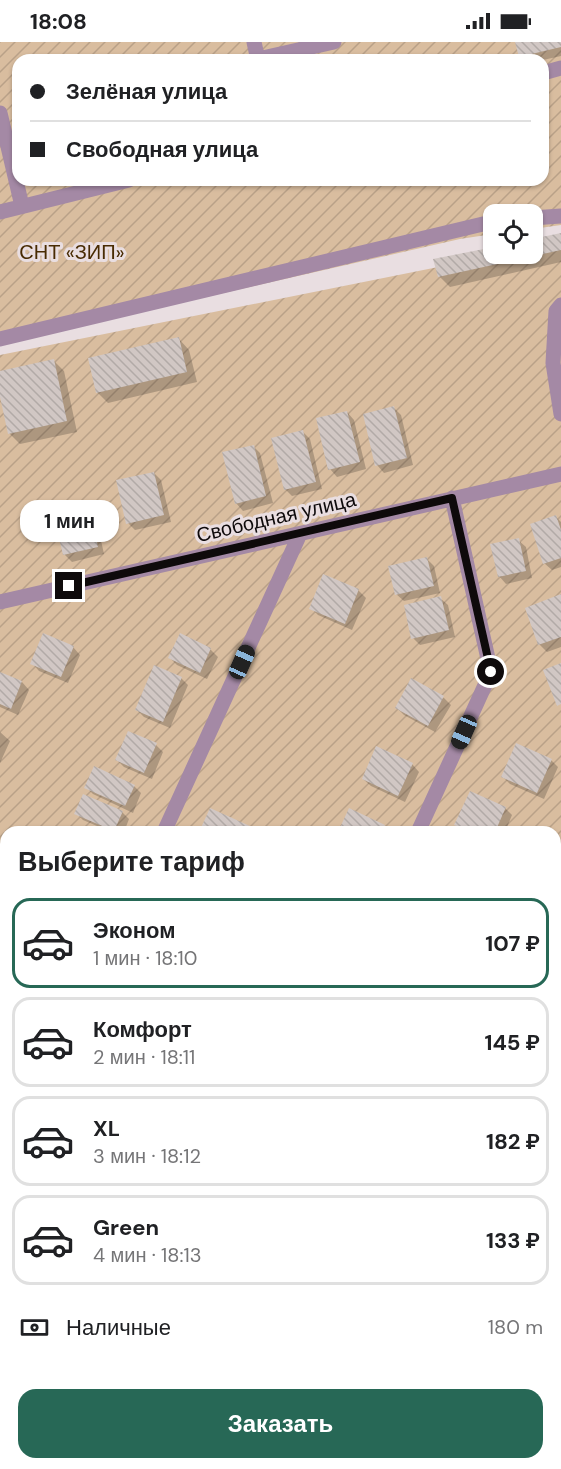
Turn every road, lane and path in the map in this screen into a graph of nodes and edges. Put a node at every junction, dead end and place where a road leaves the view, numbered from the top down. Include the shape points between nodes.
1 (334, 42) edge
2 (283, 54) edge
3 (0, 113) edge
4 (12, 164) edge
5 (17, 186) edge
6 (104, 186) edge
7 (22, 206) junction
8 (0, 212) edge
9 (561, 216) edge
10 (543, 218) edge
11 (483, 225) edge
12 (561, 305) edge
13 (0, 339) edge
14 (561, 414) edge
15 (561, 474) edge
16 (452, 498) junction
17 (300, 534) junction
18 (0, 602) edge
19 (167, 826) edge
20 (421, 826) edge

1 - 2 street
3 - 4 street
5 - 7 street
6 - 7 street
7 - 8 street
9 - 10 street
11 - 13 street
12 - 14 street via 556,311 553,363
15 - 16 street, Свободная улица
16 - 17 street, Свободная улица
16 - 20 street via 491,672
17 - 18 street, Свободная улица
17 - 19 street

